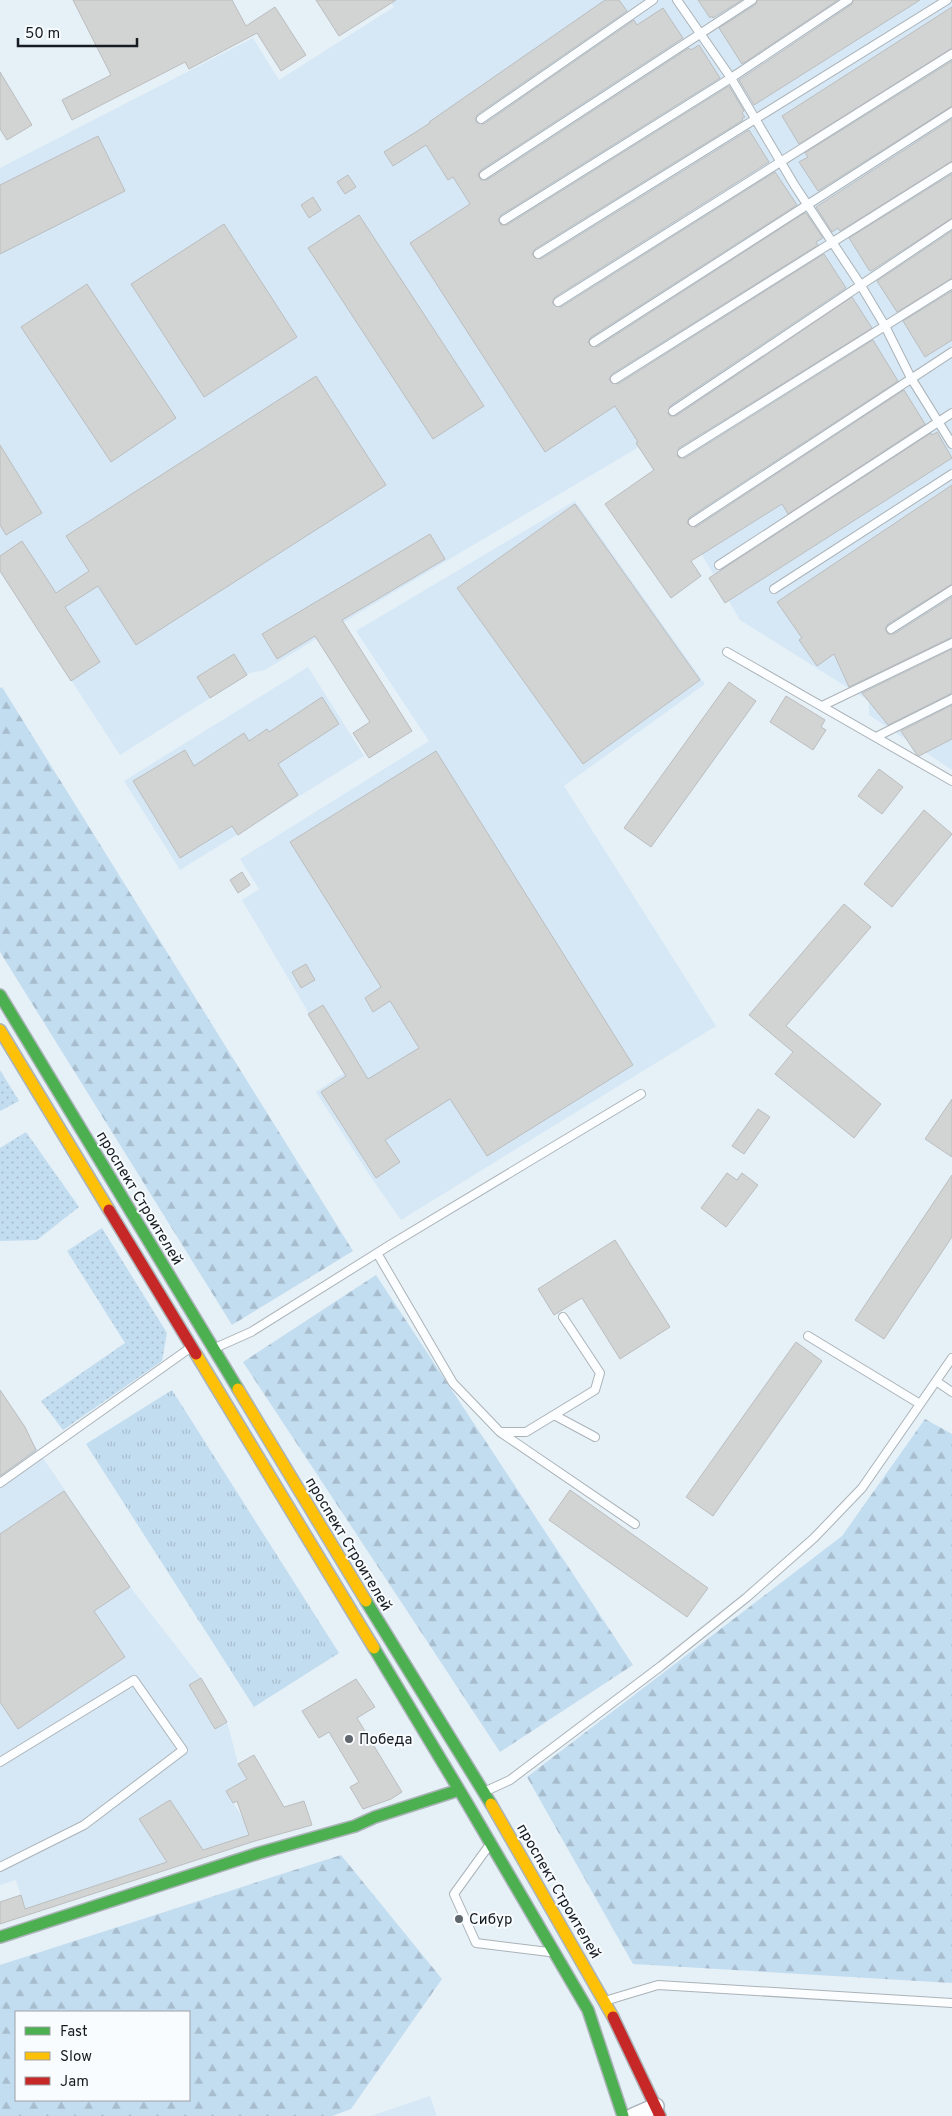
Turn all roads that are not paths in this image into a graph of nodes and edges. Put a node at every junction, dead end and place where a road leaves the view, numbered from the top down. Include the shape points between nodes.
1 (653, 0) edge
2 (677, 0) edge
3 (752, 0) edge
4 (848, 0) edge
5 (947, 0) edge
6 (701, 35) junction
7 (952, 54) edge
8 (731, 78) junction
9 (952, 112) edge
10 (481, 120) dead end
11 (754, 120) junction
12 (782, 163) junction
13 (952, 167) edge
14 (484, 175) dead end
15 (809, 205) junction
16 (504, 220) dead end
17 (952, 224) edge
18 (830, 242) junction
19 (538, 254) dead end
20 (860, 284) junction
21 (952, 284) edge
22 (558, 302) dead end
23 (885, 326) junction
24 (594, 342) dead end
25 (952, 352) edge
26 (911, 378) junction
27 (615, 379) dead end
28 (673, 410) dead end
29 (952, 413) edge
30 (939, 422) junction
31 (952, 444) edge
32 (682, 453) dead end
33 (952, 474) edge
34 (693, 522) dead end
35 (719, 565) dead end
36 (774, 589) dead end
37 (952, 590) edge
38 (891, 629) dead end
39 (952, 643) edge
40 (727, 652) dead end
41 (952, 699) edge
42 (822, 706) junction
43 (876, 737) junction
44 (952, 781) edge
45 (0, 995) edge
46 (0, 1030) edge
47 (641, 1094) dead end
48 (377, 1254) junction
49 (564, 1317) dead end
50 (808, 1336) dead end
51 (191, 1347) junction
52 (214, 1349) junction
53 (952, 1358) edge
54 (936, 1381) junction
55 (952, 1392) edge
56 (920, 1404) junction
57 (554, 1415) junction
58 (500, 1432) junction
59 (595, 1437) dead end
60 (0, 1483) edge
61 (635, 1524) dead end
62 (0, 1762) edge
63 (459, 1790) junction
64 (484, 1792) junction
65 (467, 1803) junction
66 (490, 1843) junction
67 (0, 1867) edge
68 (0, 1937) edge
69 (555, 1953) junction
70 (605, 2001) junction
71 (952, 2003) edge
72 (588, 2010) junction
73 (658, 2111) edge
74 (622, 2116) edge
75 (633, 2116) edge

1 - 10 lane
2 - 6 lane
3 - 6 lane
4 - 8 lane
5 - 11 lane
6 - 8 lane
6 - 14 lane
7 - 12 lane
8 - 11 lane
8 - 16 lane
9 - 15 lane
11 - 12 lane
11 - 19 lane
12 - 15 lane
12 - 22 lane
13 - 18 lane
15 - 18 lane
15 - 24 lane
17 - 20 lane
18 - 20 lane
18 - 27 lane
20 - 23 lane
20 - 28 lane
21 - 23 lane
23 - 26 lane
23 - 32 lane
25 - 26 lane
26 - 30 lane
26 - 34 lane
29 - 30 lane
30 - 31 lane
30 - 35 lane
33 - 36 lane
37 - 38 lane
39 - 42 lane
40 - 42 lane
41 - 43 lane
42 - 43 lane
43 - 44 lane
45 - 52 main road, проспект Строителей
46 - 51 main road
47 - 48 lane
48 - 52 lane via 251,1332
48 - 58 lane via 453,1383
49 - 57 lane via 600,1373 594,1390
50 - 56 lane
51 - 60 lane
51 - 63 main road
52 - 64 main road, проспект Строителей
53 - 54 lane
54 - 55 lane
54 - 56 lane
56 - 64 lane via 862,1488 814,1538 662,1666 510,1780
57 - 58 lane via 526,1432
57 - 59 lane
58 - 61 lane
62 - 67 lane via 134,1680 184,1750 84,1825
63 - 65 main road
63 - 68 main road
64 - 65 lane
64 - 70 main road, проспект Строителей
65 - 66 main road
66 - 69 main road
66 - 69 lane via 454,1894 476,1943
69 - 72 main road
70 - 71 lane via 658,1985
70 - 72 lane
70 - 73 main road, проспект Строителей
72 - 74 main road
73 - 75 street

